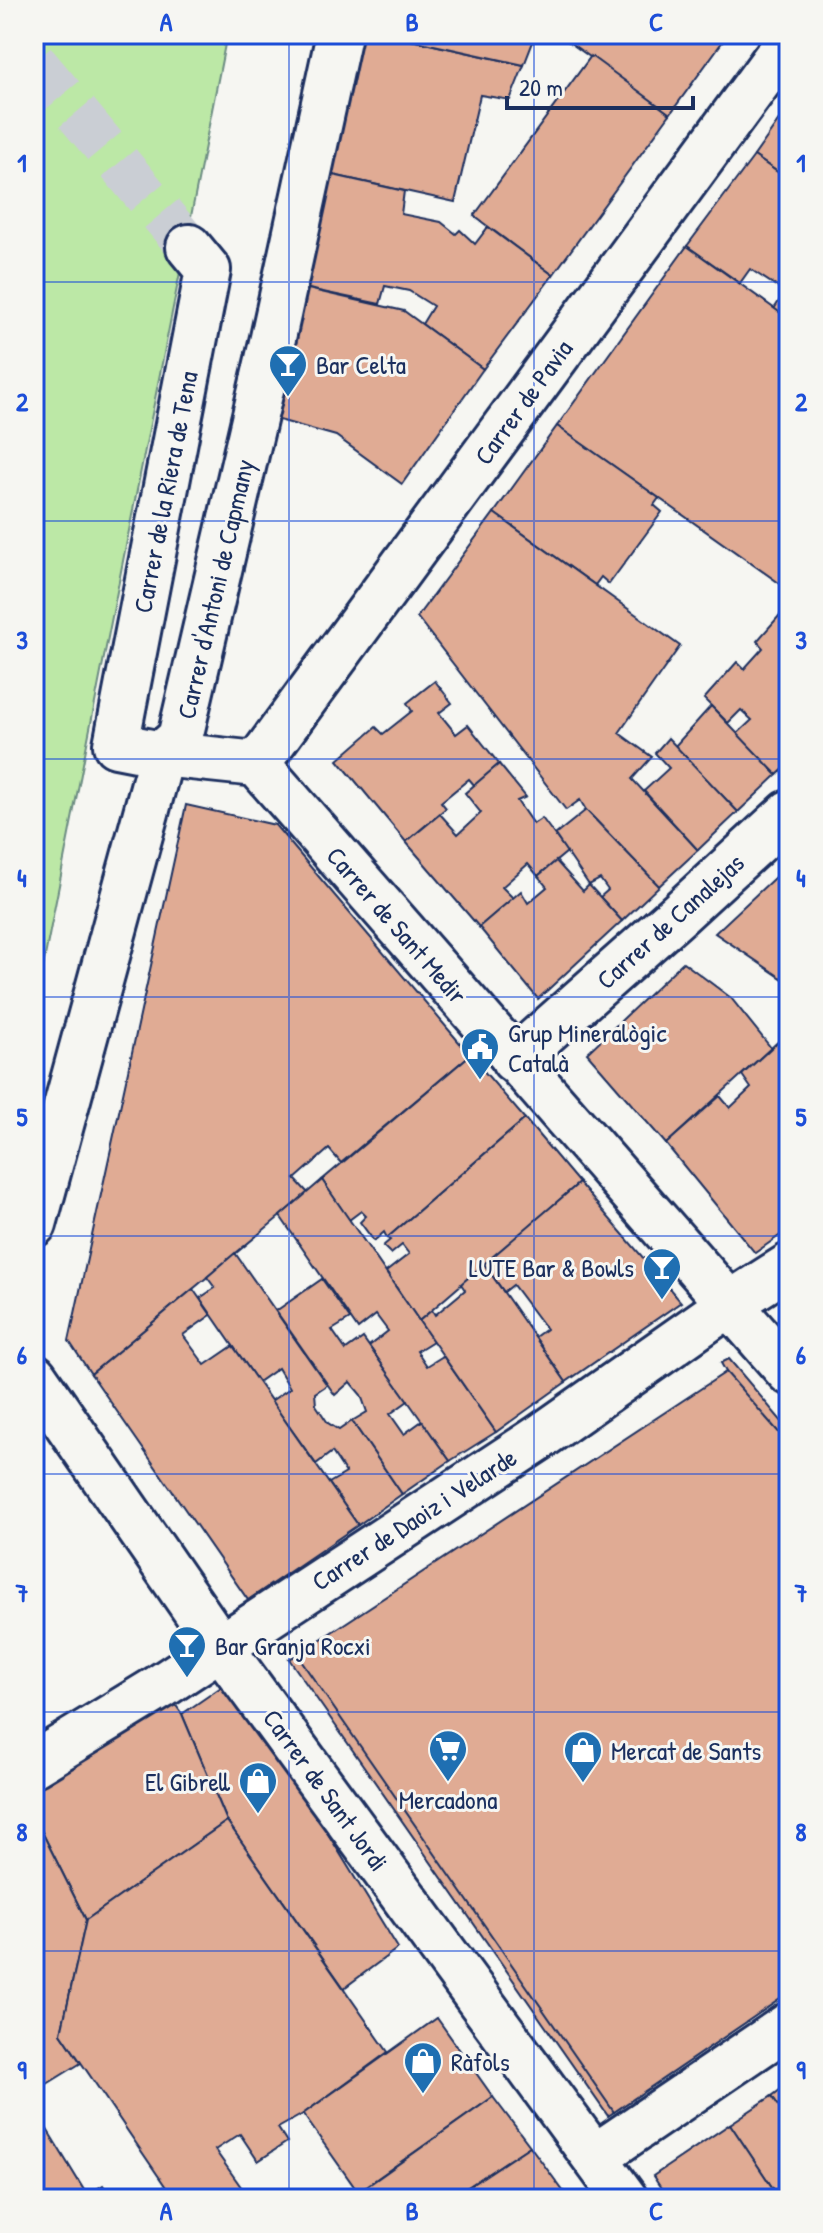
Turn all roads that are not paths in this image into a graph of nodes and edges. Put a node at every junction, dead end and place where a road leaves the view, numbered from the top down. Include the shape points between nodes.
1 (339, 34) edge
2 (789, 40) edge
3 (189, 247) tunnel mouth
4 (162, 754) junction
5 (257, 764) junction
6 (789, 813) edge
7 (514, 1060) junction
8 (34, 1224) edge
9 (789, 1266) edge
10 (724, 1307) junction
11 (789, 1372) edge
12 (34, 1376) edge
13 (220, 1646) junction
14 (34, 1764) edge
15 (789, 2025) edge
16 (596, 2156) junction
17 (625, 2199) edge

1 - 4 street, Carrer d'Antoni de Capmany via 180,738
2 - 5 street, Carrer de Pavia
3 - 4 street, Carrer de la Riera de Tena via 208,270 116,745
4 - 5 street
4 - 8 street, Carrer d'Antoni de Capmany
5 - 7 street, Carrer de Sant Medir
6 - 7 street, Carrer de Canalejas
7 - 10 street, Carrer de Sant Medir
9 - 10 street, Carrer de Daoiz i Velarde
10 - 11 street, Carrer de Sant Medir
10 - 13 street, Carrer de Daoiz i Velarde via 539,1438
12 - 13 street, Carrer de Sant Jordi
13 - 14 street, Carrer de Daoiz i Velarde
13 - 16 street, Carrer de Sant Jordi
15 - 16 street
16 - 17 street, Carrer de Sant Jordi

